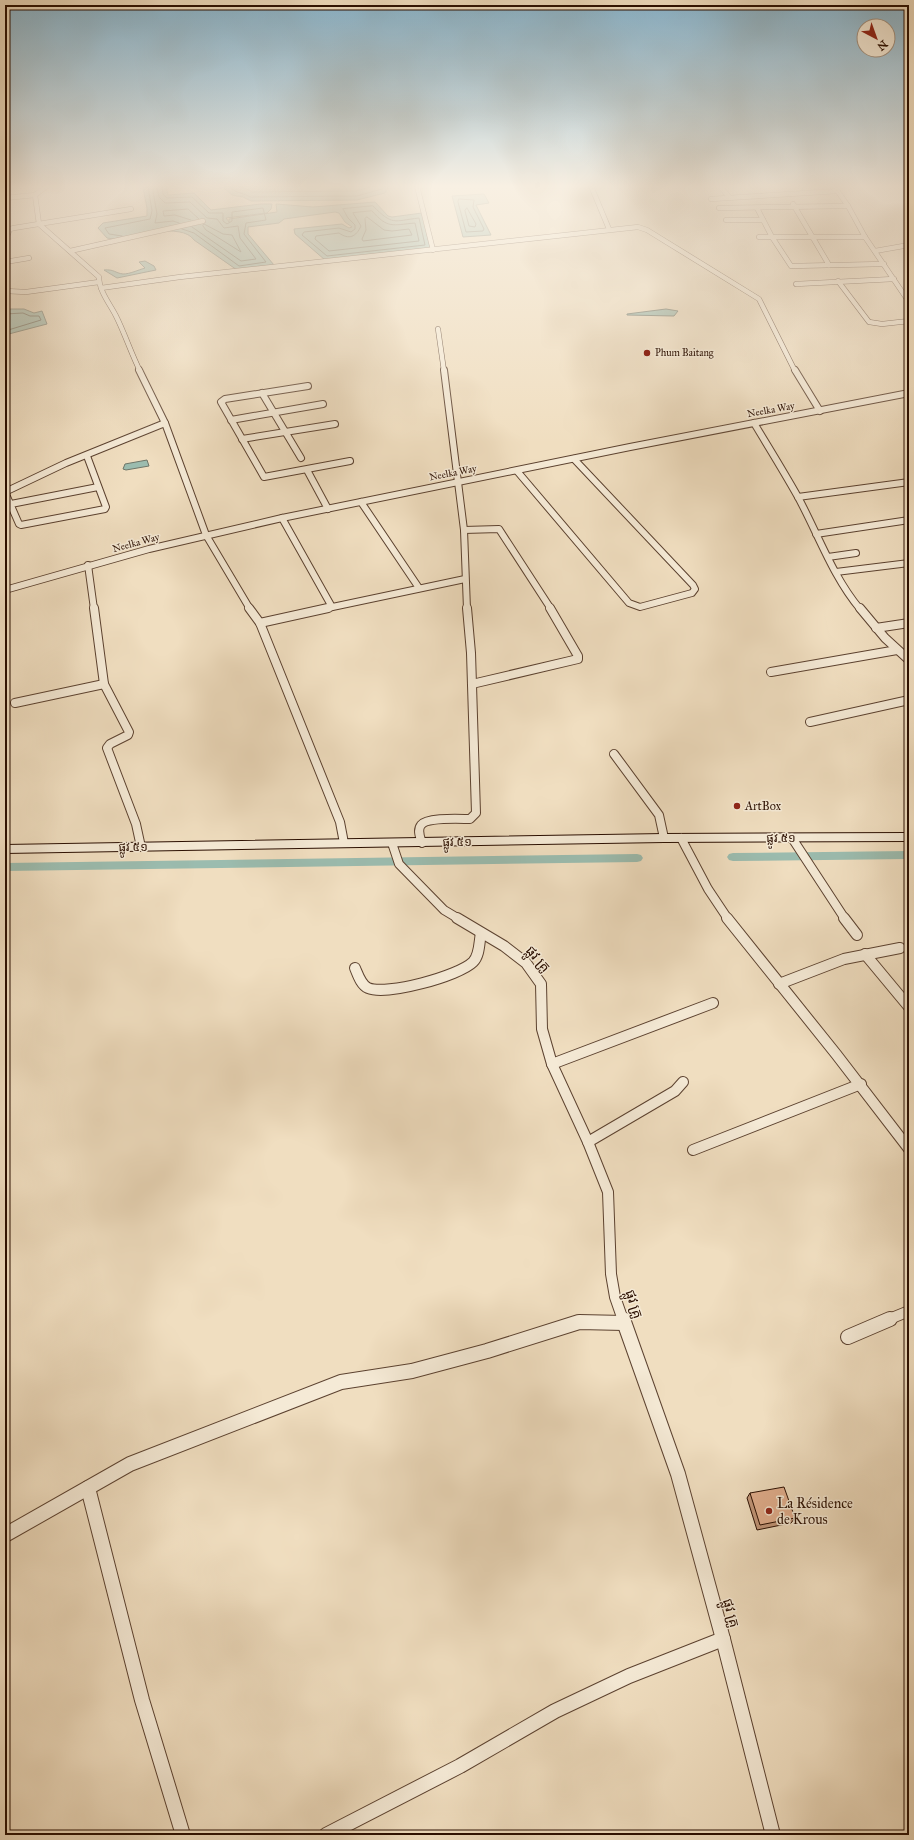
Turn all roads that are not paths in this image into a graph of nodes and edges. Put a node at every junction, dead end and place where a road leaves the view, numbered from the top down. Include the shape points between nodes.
1 (96, 272) edge
2 (228, 272) edge
3 (714, 272) edge
4 (889, 272) edge
5 (894, 279) junction
6 (838, 281) junction
7 (796, 284) dead end
8 (100, 285) junction
9 (5, 291) edge
10 (909, 302) edge
11 (909, 321) edge
12 (438, 329) dead end
13 (308, 386) dead end
14 (262, 393) junction
15 (909, 394) edge
16 (323, 404) dead end
17 (820, 411) junction
18 (274, 412) junction
19 (231, 420) junction
20 (165, 423) junction
21 (754, 423) junction
22 (335, 424) dead end
23 (286, 432) junction
24 (242, 439) junction
25 (87, 456) junction
26 (301, 458) dead end
27 (574, 459) junction
28 (350, 461) dead end
29 (307, 470) junction
30 (516, 470) junction
31 (459, 482) junction
32 (909, 482) edge
33 (98, 487) junction
34 (5, 492) edge
35 (798, 497) junction
36 (361, 502) junction
37 (11, 504) junction
38 (328, 509) junction
39 (282, 518) junction
40 (909, 520) edge
41 (464, 530) junction
42 (816, 534) junction
43 (206, 535) junction
44 (856, 553) dead end
45 (828, 557) junction
46 (909, 563) edge
47 (88, 565) junction
48 (836, 572) junction
49 (465, 579) junction
50 (419, 588) junction
51 (5, 590) edge
52 (332, 607) junction
53 (260, 623) junction
54 (909, 623) edge
55 (876, 628) junction
56 (897, 650) junction
57 (909, 660) edge
58 (771, 672) dead end
59 (104, 684) junction
60 (472, 684) junction
61 (909, 700) edge
62 (15, 703) dead end
63 (810, 722) dead end
64 (614, 754) dead end
65 (663, 830) junction
66 (909, 837) edge
67 (681, 838) junction
68 (795, 842) junction
69 (344, 843) junction
70 (422, 843) junction
71 (141, 847) junction
72 (393, 847) junction
73 (5, 849) edge
74 (481, 933) junction
75 (857, 935) dead end
76 (900, 948) dead end
77 (866, 954) junction
78 (356, 968) dead end
79 (779, 984) junction
80 (713, 1003) dead end
81 (909, 1007) edge
82 (552, 1064) junction
83 (683, 1082) dead end
84 (861, 1084) junction
85 (588, 1142) junction
86 (909, 1149) edge
87 (693, 1150) dead end
88 (909, 1311) edge
89 (624, 1323) junction
90 (848, 1337) dead end
91 (88, 1488) junction
92 (5, 1535) edge
93 (723, 1639) junction
94 (183, 1835) edge
95 (326, 1835) edge
96 (773, 1835) edge

1 - 8 street
2 - 8 street
3 - 17 street via 761,302 789,360
4 - 5 street
5 - 6 street
5 - 10 street
6 - 7 street
6 - 11 street via 869,322 882,324
8 - 9 street via 26,292
8 - 20 street
12 - 31 street
13 - 14 street
14 - 18 street
14 - 19 street via 222,400
15 - 17 street, Neelka Way
16 - 18 street
17 - 21 street, Neelka Way
18 - 19 street
18 - 23 street
19 - 24 street
20 - 25 street
20 - 43 street
21 - 27 street, Neelka Way
21 - 35 street
22 - 23 street
23 - 24 street
23 - 26 street
24 - 29 street via 264,477
25 - 33 street
25 - 34 street via 52,469
27 - 30 street, Neelka Way
27 - 30 street via 693,585 695,589 692,593 640,606 629,603
28 - 29 street
29 - 38 street
30 - 31 street, Neelka Way
31 - 36 street, Neelka Way
31 - 41 street
32 - 35 street
33 - 37 street
33 - 37 street via 106,507 101,511 20,525
34 - 37 street
35 - 42 street
36 - 38 street, Neelka Way
36 - 50 street
38 - 39 street, Neelka Way
39 - 43 street, Neelka Way
39 - 52 street
40 - 42 street
41 - 49 street
41 - 60 street via 499,529 545,599 578,656 575,660
42 - 45 street
43 - 47 street, Neelka Way
43 - 53 street
44 - 45 street
45 - 48 street
46 - 48 street
47 - 51 street, Neelka Way
47 - 59 street
48 - 55 street via 854,602
49 - 50 street
49 - 60 street via 472,653
50 - 52 street
52 - 53 street
53 - 69 street via 340,822
54 - 55 street
55 - 56 street
56 - 57 street
56 - 58 street
59 - 62 street
59 - 71 street via 129,729 128,735 107,748 136,824
60 - 70 street via 476,813 470,818 427,820 421,825 419,833
61 - 63 street
64 - 65 street via 655,810
65 - 67 main road, ផ្លូវ ៥១
65 - 70 main road, ផ្លូវ ៥១
66 - 68 main road, ផ្លូវ ៥១
67 - 68 main road, ផ្លូវ ៥១
67 - 79 street via 692,863 731,926
68 - 75 street
69 - 71 main road, ផ្លូវ ៥១
69 - 72 main road, ផ្លូវ ៥១
70 - 72 main road, ផ្លូវ ៥១
71 - 73 main road, ផ្លូវ ៥១
72 - 74 street, ផ្លូវ គ្រូ via 399,864 444,910
74 - 78 street via 474,961 470,965 414,984 387,991 376,990 366,987
74 - 82 street, ផ្លូវ គ្រូ via 516,955 541,984 542,1029
76 - 77 street
77 - 79 street via 824,966
77 - 81 street
79 - 84 street
80 - 82 street
82 - 85 street, ផ្លូវ គ្រូ
83 - 85 street via 675,1091
84 - 86 street
84 - 87 street
85 - 89 street, ផ្លូវ គ្រូ via 608,1192 612,1285
88 - 90 street
89 - 91 street via 579,1322 412,1371 341,1382 130,1464
89 - 93 street, ផ្លូវ គ្រូ via 678,1474
91 - 92 street
91 - 94 street via 142,1700
93 - 95 street via 629,1676 555,1711 460,1766
93 - 96 street, ផ្លូវ គ្រូ

